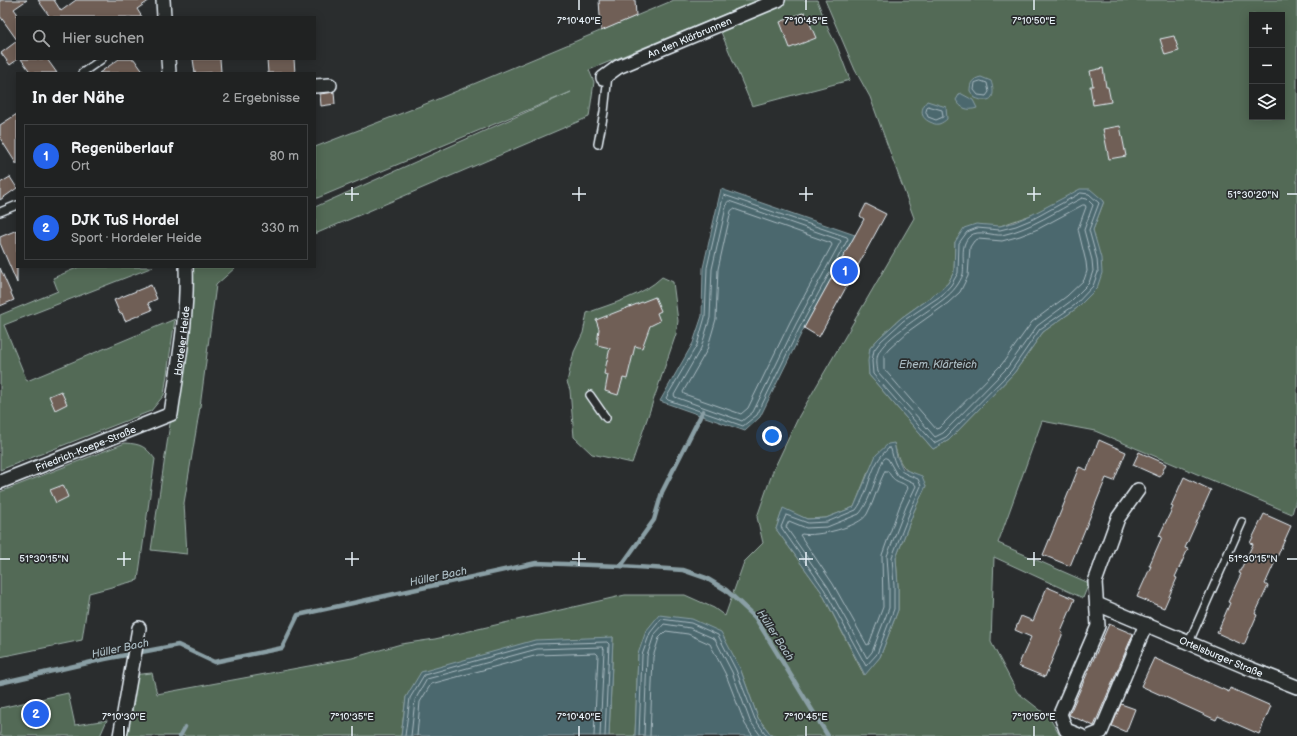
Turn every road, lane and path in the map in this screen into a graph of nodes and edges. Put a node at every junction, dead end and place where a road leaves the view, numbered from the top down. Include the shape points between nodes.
1 (163, 0) edge
2 (778, 0) edge
3 (163, 16) edge
4 (101, 60) edge
5 (168, 60) edge
6 (83, 72) edge
7 (169, 72) edge
8 (605, 76) joint
9 (330, 85) dead end
10 (316, 86) edge
11 (598, 144) dead end
12 (16, 205) edge
13 (0, 212) edge
14 (186, 268) edge
15 (590, 395) dead end
16 (171, 414) joint
17 (606, 418) dead end
18 (0, 482) edge
19 (1138, 490) dead end
20 (1242, 522) dead end
21 (1097, 604) junction
22 (1146, 624) junction
23 (140, 628) dead end
24 (1189, 642) junction
25 (1297, 687) edge
26 (1101, 735) edge
27 (120, 736) edge
28 (1081, 736) edge

1 - 3 street
2 - 8 street, An den Klärbrunnen via 618,67
4 - 6 lane
5 - 7 street
8 - 11 lane via 604,112
9 - 10 street
12 - 13 lane
14 - 16 street, Hordeler Heide via 185,324
15 - 17 lane
16 - 18 street, Friedrich-Koepe-Straße
19 - 21 street via 1118,518 1095,582
20 - 24 lane
21 - 22 street, Ortelsburger Straße
21 - 28 street via 1098,626 1060,714 1066,730
22 - 24 street, Ortelsburger Straße
22 - 26 street
23 - 27 street
24 - 25 street, Ortelsburger Straße

